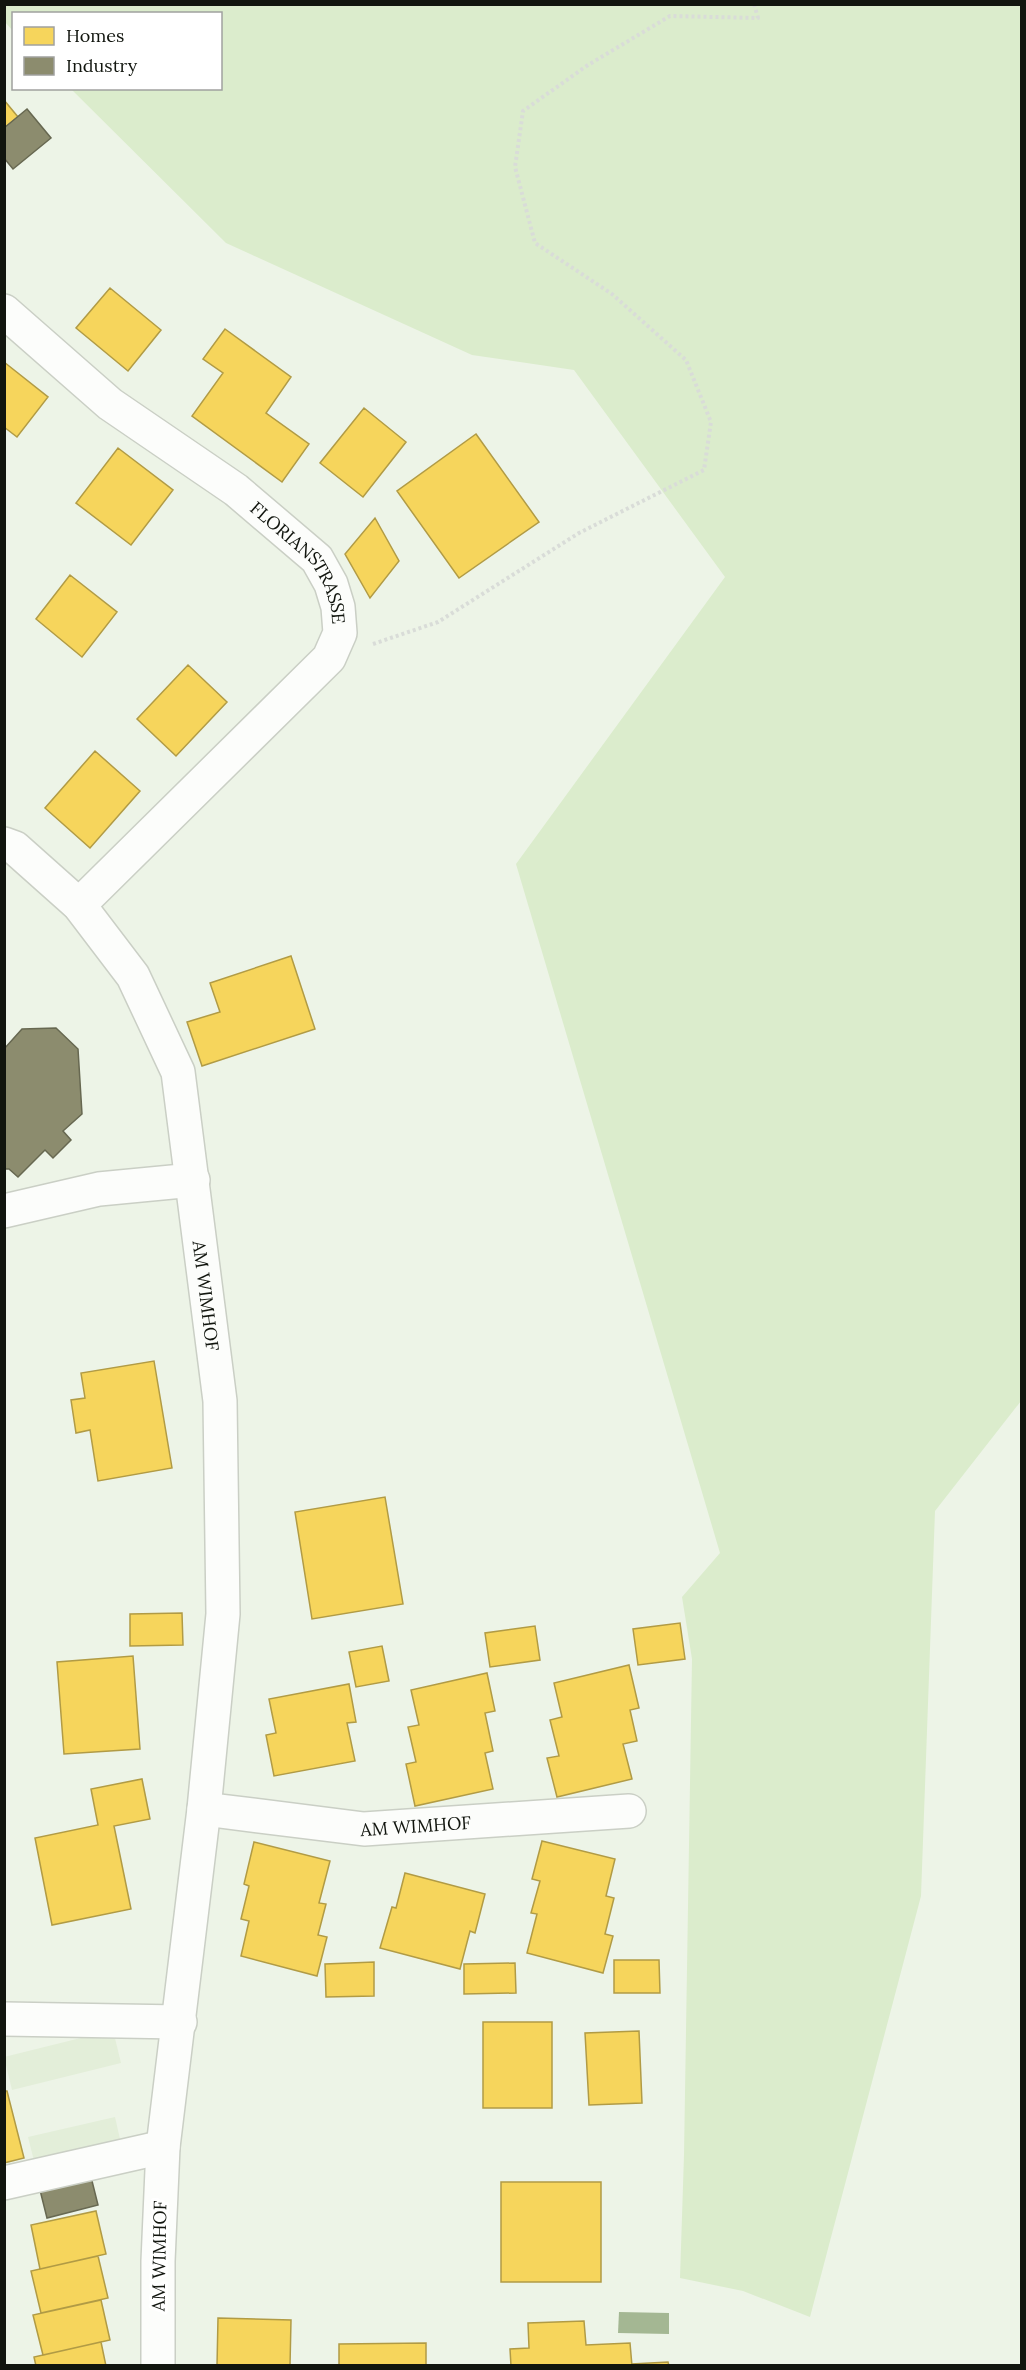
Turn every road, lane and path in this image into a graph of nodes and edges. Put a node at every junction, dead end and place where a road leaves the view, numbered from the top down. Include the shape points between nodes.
1 (754, 4) edge
2 (4, 311) edge
3 (329, 658) junction
4 (4, 844) edge
5 (79, 905) junction
6 (193, 1180) junction
7 (4, 1211) edge
8 (204, 1809) junction
9 (629, 1811) dead end
10 (4, 2019) edge
11 (180, 2022) junction
12 (163, 2147) junction
13 (4, 2183) edge
14 (158, 2366) edge

1 - 3 path via 758,18 670,16 588,65 523,111 515,166 535,243 612,294 686,360 711,422 704,470 579,533 438,622
2 - 3 street, FLORIANSTRASSE via 110,404 236,490 317,559 338,607 340,633
3 - 5 street, FLORIANSTRASSE
4 - 5 street, AM WIMHOF via 15,849
5 - 6 street, AM WIMHOF via 133,976 178,1072
6 - 7 street via 99,1189
6 - 8 street, AM WIMHOF via 220,1401 224,1614
8 - 9 street, AM WIMHOF via 364,1829
8 - 11 street, AM WIMHOF
10 - 11 street
11 - 12 street, AM WIMHOF
12 - 13 street
12 - 14 street, AM WIMHOF

